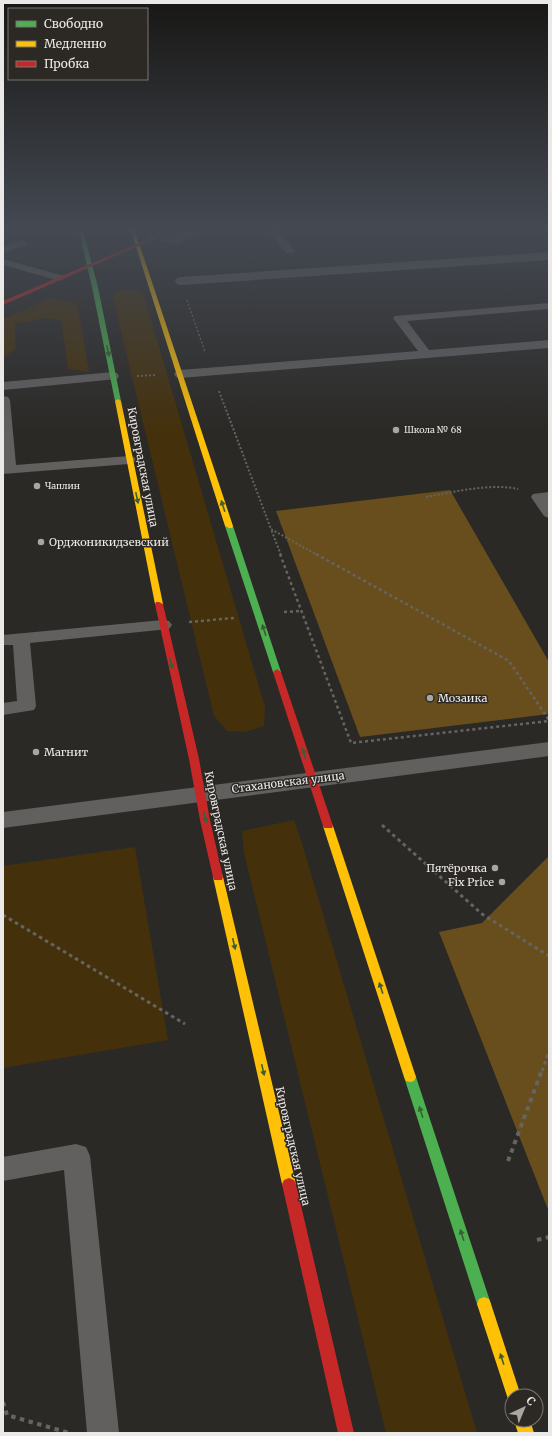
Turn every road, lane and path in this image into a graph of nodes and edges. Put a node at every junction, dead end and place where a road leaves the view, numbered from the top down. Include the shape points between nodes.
1 (14, 298) edge
2 (97, 298) edge
3 (155, 298) edge
4 (186, 298) edge
5 (3, 303) edge
6 (549, 306) edge
7 (549, 344) edge
8 (426, 354) junction
9 (212, 372) junction
10 (180, 374) junction
11 (113, 376) junction
12 (3, 386) edge
13 (3, 400) edge
14 (129, 460) junction
15 (6, 470) edge
16 (426, 496) dead end
17 (544, 497) edge
18 (549, 513) edge
19 (272, 529) junction
20 (163, 625) junction
21 (12, 639) edge
22 (3, 710) edge
23 (549, 720) edge
24 (549, 749) edge
25 (312, 780) junction
26 (200, 794) junction
27 (3, 820) edge
28 (382, 825) dead end
29 (3, 915) edge
30 (549, 956) edge
31 (185, 1024) dead end
32 (549, 1052) edge
33 (508, 1161) dead end
34 (3, 1169) edge
35 (549, 1237) edge
36 (537, 1240) dead end
37 (511, 1388) edge
38 (3, 1402) edge
39 (68, 1433) edge
40 (103, 1433) edge
41 (346, 1433) edge

1 - 5 main road
2 -> 11 main road, Кировградская улица
3 - 10 main road
4 - 9 path
6 - 8 lane via 399,318
7 - 8 lane
8 - 9 lane
9 - 10 lane
9 - 19 path
10 - 11 path
25 -> 10 main road
11 - 12 lane
11 - 14 main road, Кировградская улица
13 - 15 lane
14 - 15 lane
14 -> 20 main road, Кировградская улица
16 - 17 path via 515,487
17 - 18 lane
19 - 23 path via 509,661
19 - 23 path via 351,743
20 - 21 lane
20 -> 26 main road, Кировградская улица
21 - 22 lane via 27,706
24 - 25 street, Стахановская улица
25 - 26 street, Стахановская улица
37 -> 25 main road
26 - 27 street, Стахановская улица
26 -> 41 main road, Кировградская улица
28 - 30 path via 482,914
29 - 31 path
32 - 33 path
34 - 40 lane via 76,1156
35 - 36 path
38 - 39 path via 7,1415

